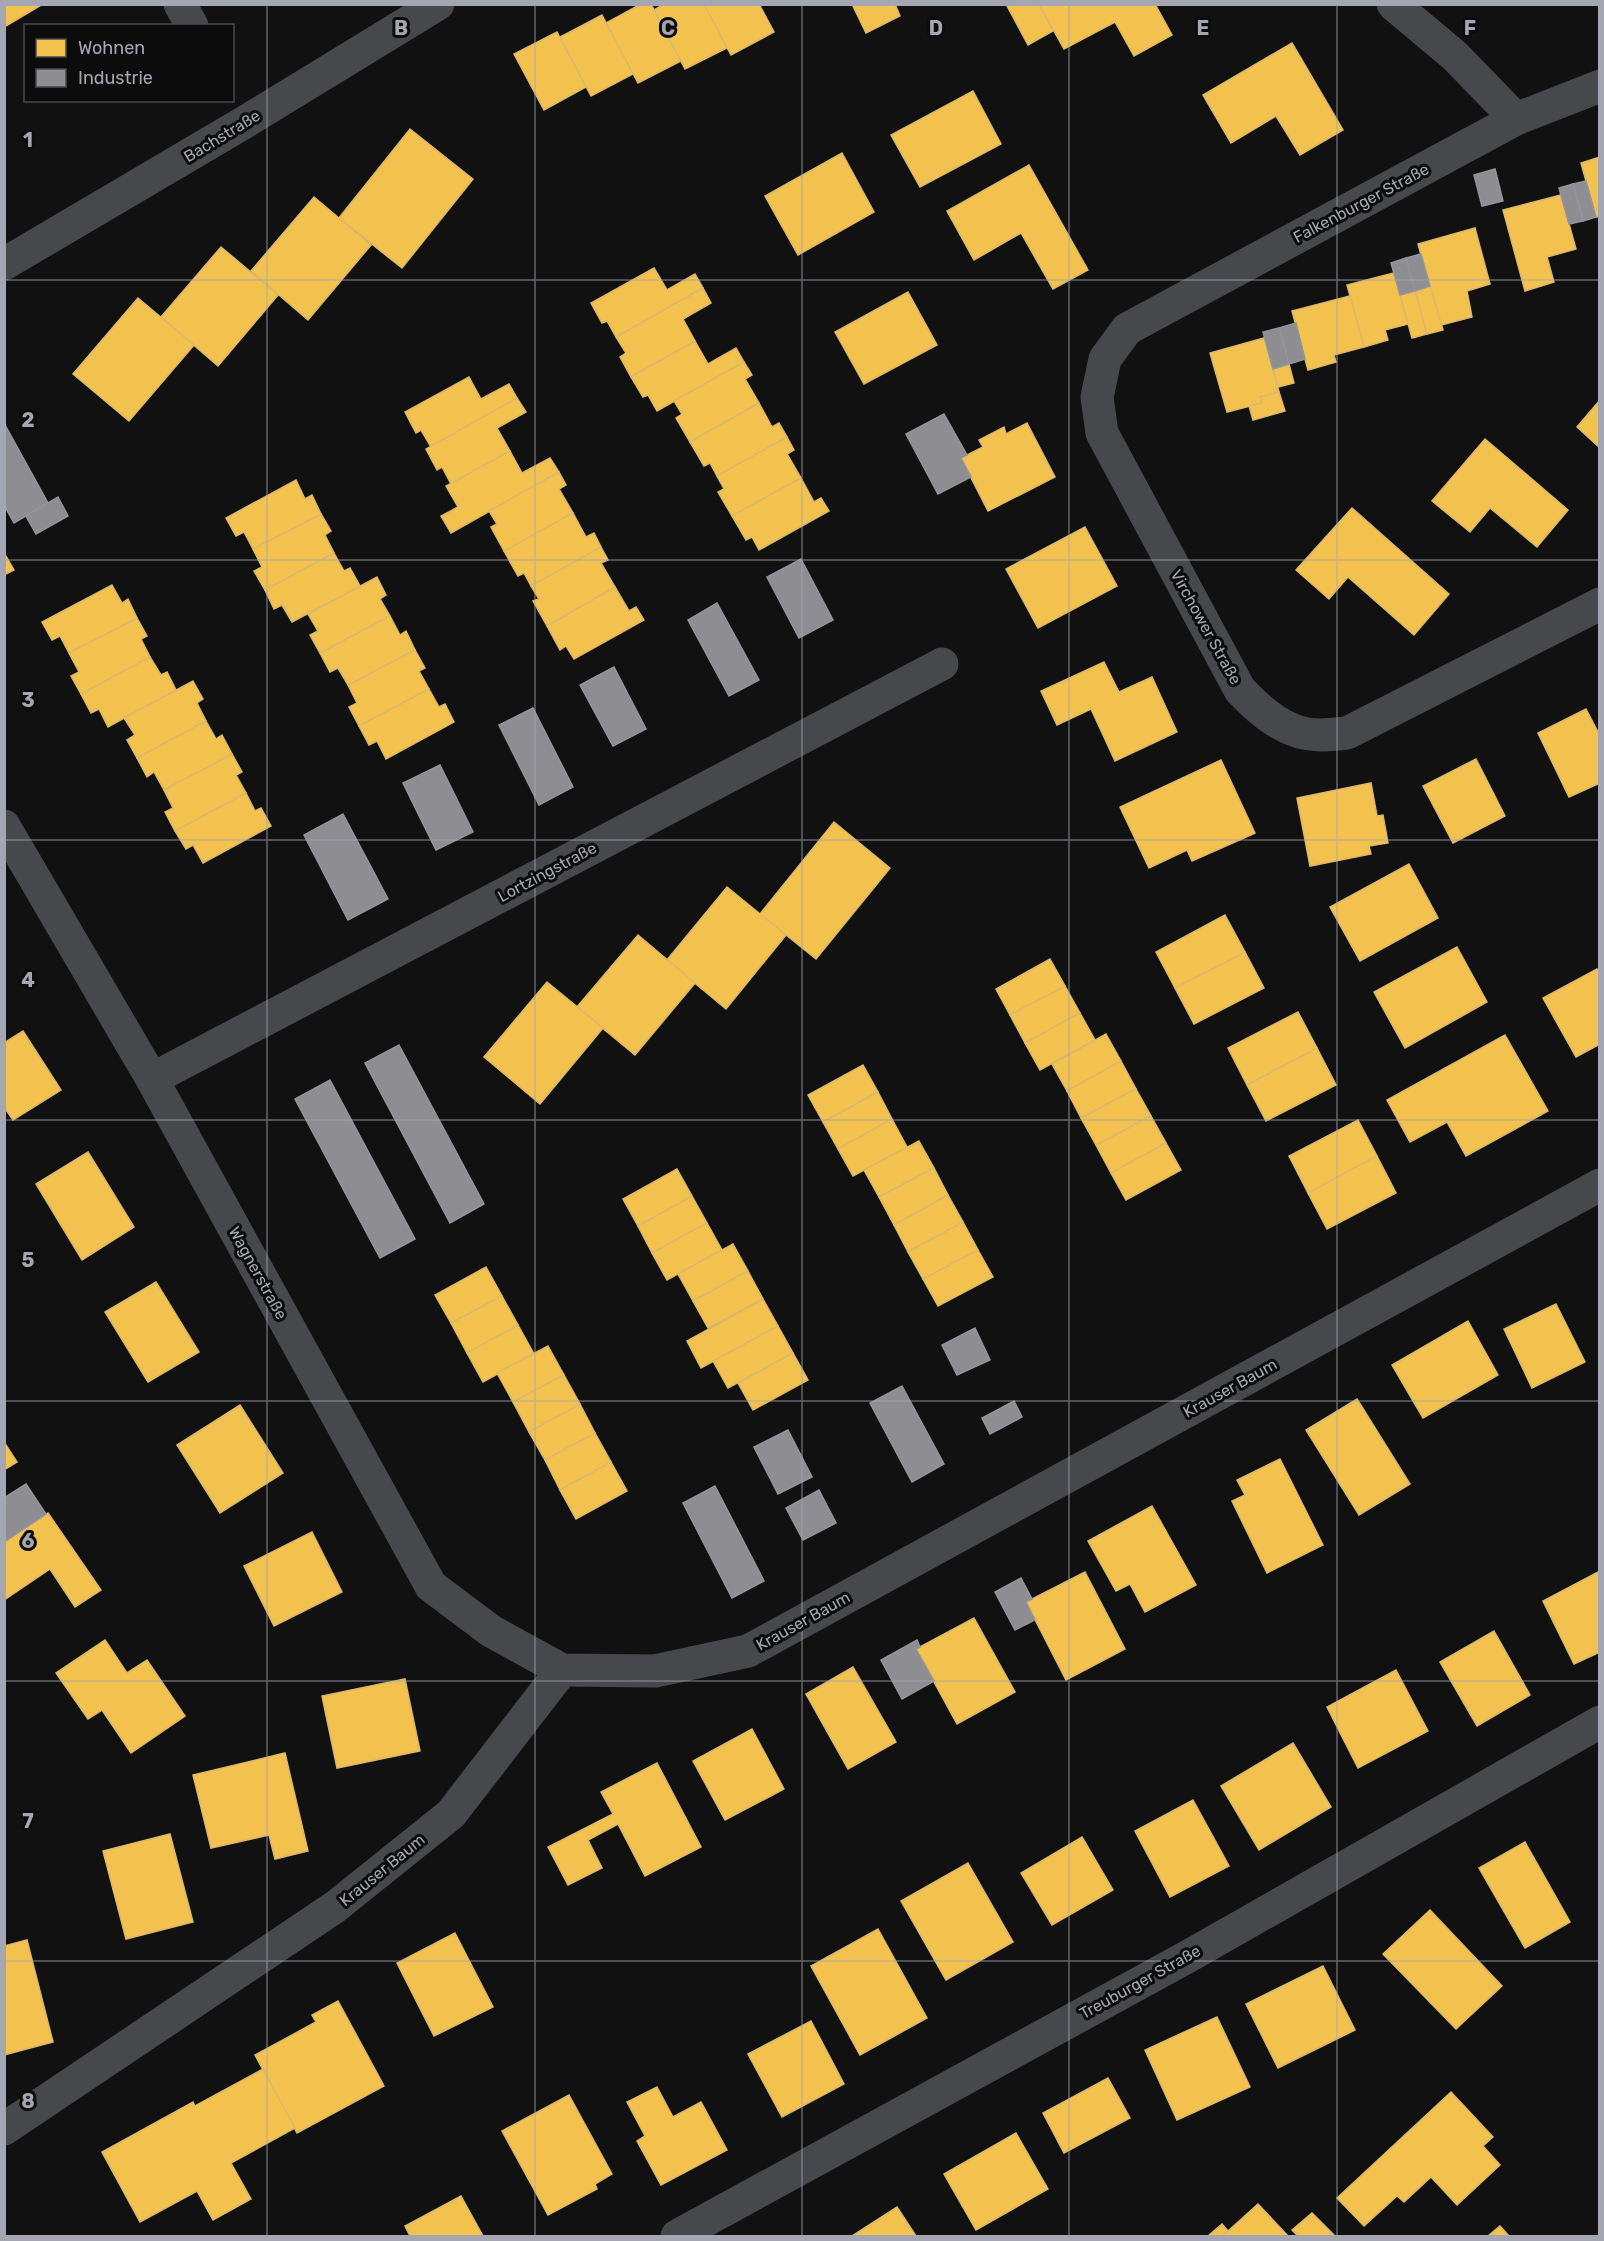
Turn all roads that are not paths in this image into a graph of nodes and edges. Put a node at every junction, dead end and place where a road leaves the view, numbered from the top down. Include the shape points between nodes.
1 (180, 4) edge
2 (438, 4) edge
3 (1393, 4) edge
4 (191, 24) edge
5 (1599, 86) edge
6 (239, 111) edge
7 (1516, 119) junction
8 (4, 264) edge
9 (1128, 329) joint
10 (1599, 604) edge
11 (942, 664) dead end
12 (4, 826) edge
13 (152, 1079) junction
14 (1599, 1185) edge
15 (562, 1670) junction
16 (1599, 1722) edge
17 (4, 2129) edge
18 (677, 2236) edge

1 - 4 street
2 - 6 street, Bachstraße
3 - 7 street via 1455,56
5 - 7 street, Falkenburger Straße
6 - 8 street, Bachstraße
7 - 9 street, Falkenburger Straße
9 - 10 street, Virchower Straße via 1105,359 1097,397 1102,433 1240,690 1261,712 1289,729 1317,735 1347,733
11 - 13 street, Lortzingstraße
12 - 13 street, Wagnerstraße
13 - 15 street, Wagnerstraße via 431,1586 491,1631
14 - 15 street, Krauser Baum via 748,1651 654,1671
15 - 17 street, Krauser Baum via 451,1814 335,1907
16 - 18 street, Treuburger Straße via 1187,1957

